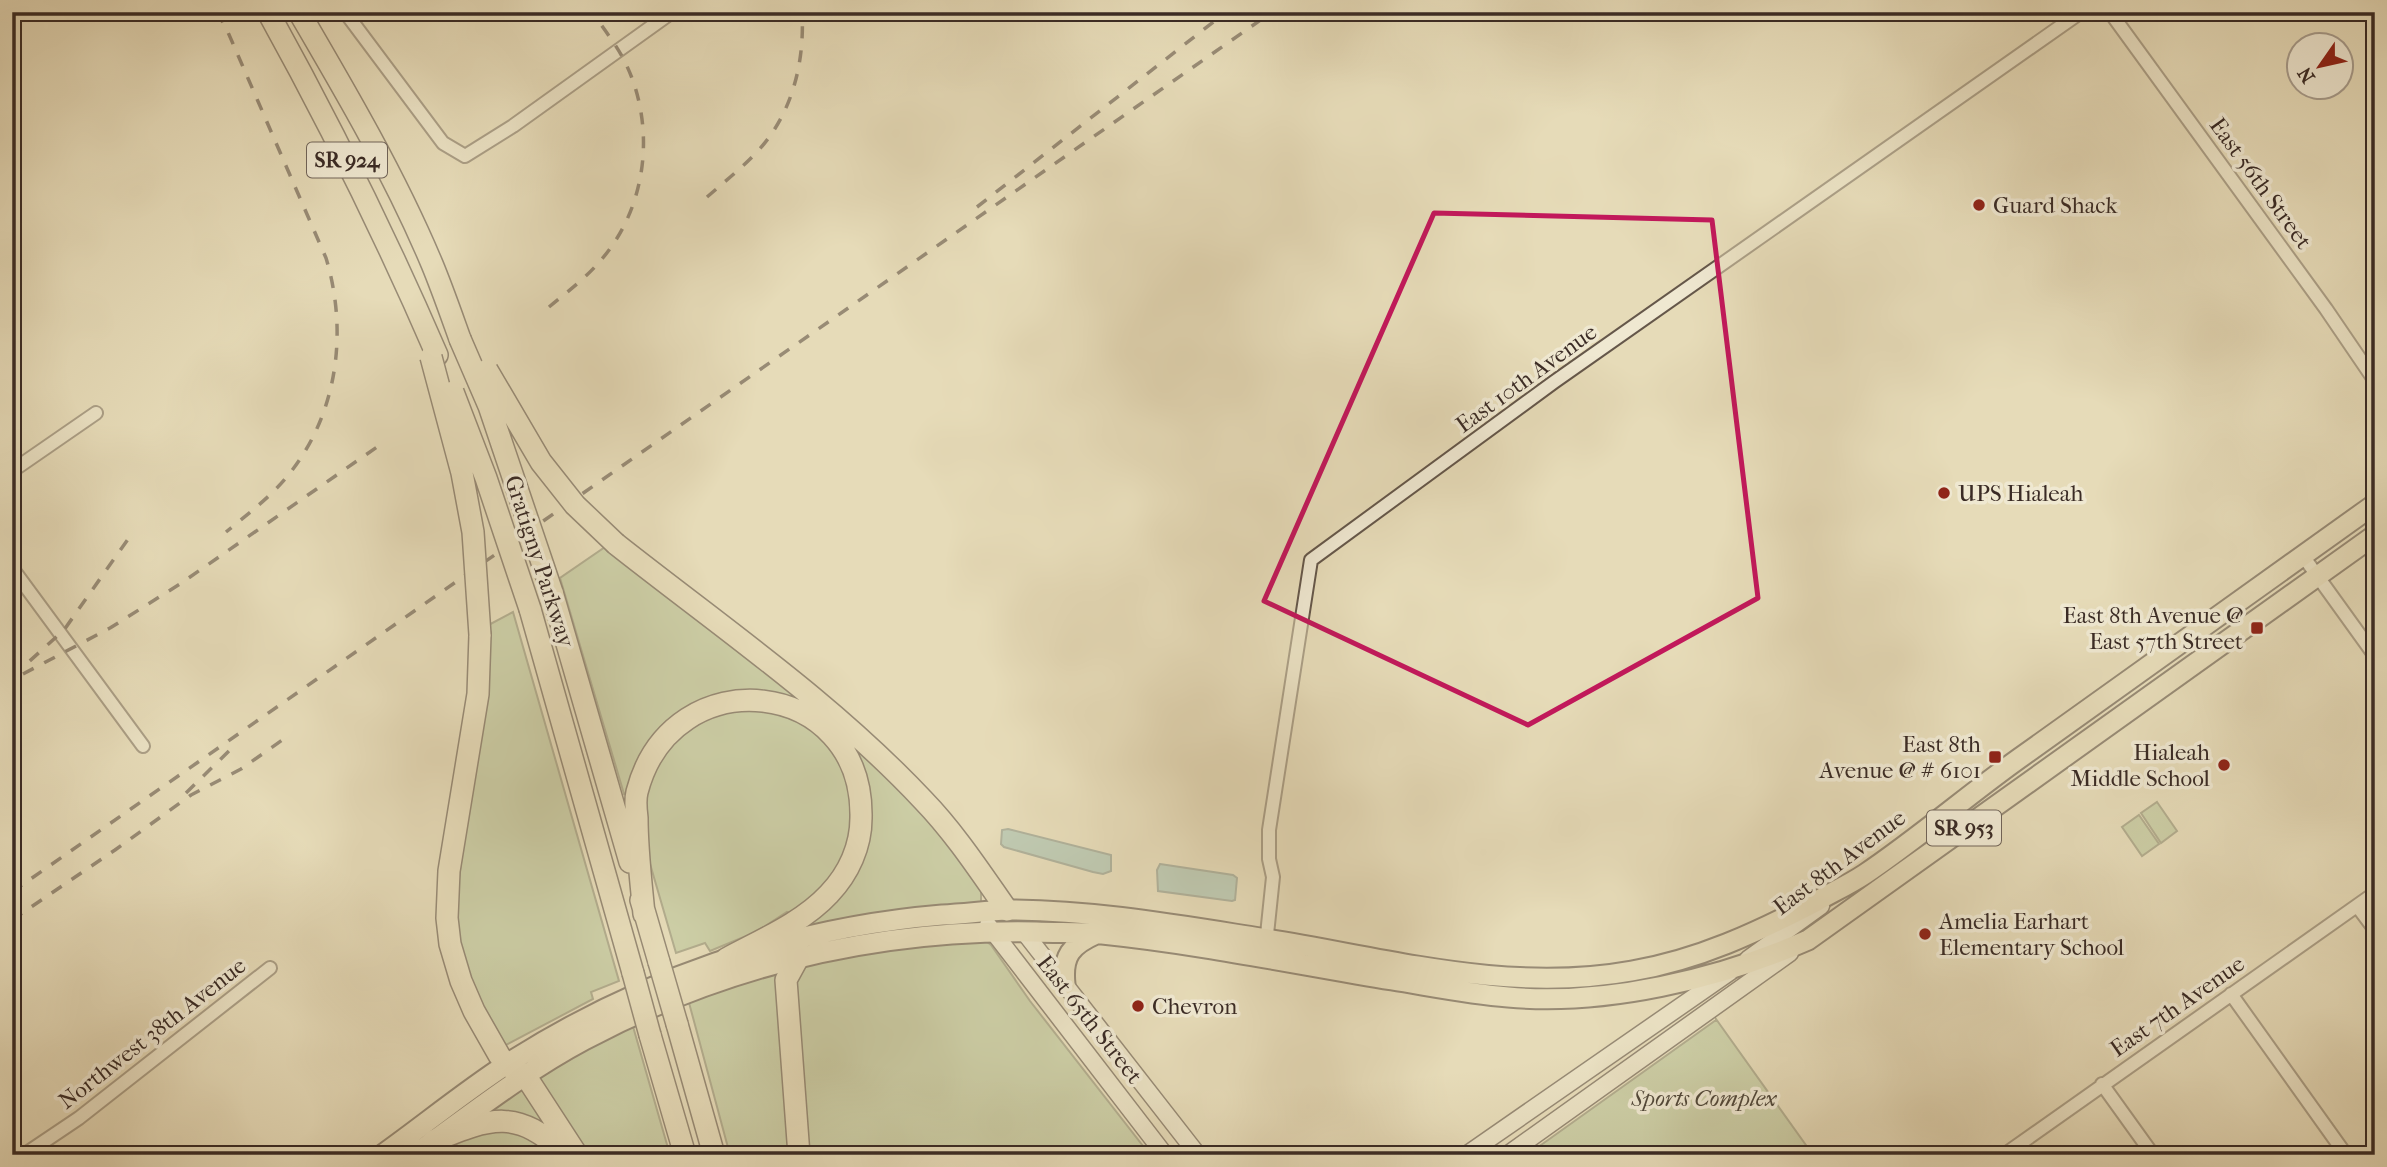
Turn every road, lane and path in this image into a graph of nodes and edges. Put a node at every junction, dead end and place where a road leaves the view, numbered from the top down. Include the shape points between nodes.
1 (268, 12) edge
2 (299, 12) edge
3 (345, 12) edge
4 (672, 12) edge
5 (2081, 12) edge
6 (2110, 12) edge
7 (464, 336) junction
8 (434, 356) junction
9 (2375, 381) edge
10 (96, 413) dead end
11 (12, 471) edge
12 (2375, 504) edge
13 (2375, 535) edge
14 (2303, 556) junction
15 (12, 568) edge
16 (2317, 576) junction
17 (2375, 656) edge
18 (2106, 696) junction
19 (2121, 716) junction
20 (143, 746) dead end
21 (1918, 834) junction
22 (1930, 852) junction
23 (1862, 876) junction
24 (2375, 893) edge
25 (2357, 906) junction
26 (1007, 911) junction
27 (978, 912) junction
28 (645, 914) junction
29 (2375, 930) edge
30 (992, 931) junction
31 (1024, 932) junction
32 (1097, 934) junction
33 (1266, 939) junction
34 (1808, 940) junction
35 (798, 958) junction
36 (1264, 958) junction
37 (726, 959) junction
38 (1741, 964) junction
39 (270, 968) dead end
40 (1065, 984) junction
41 (2231, 994) junction
42 (515, 1070) junction
43 (2102, 1084) junction
44 (433, 1141) junction
45 (1486, 1149) edge
46 (24, 1155) edge
47 (382, 1155) edge
48 (414, 1155) edge
49 (567, 1155) edge
50 (577, 1155) edge
51 (685, 1155) edge
52 (715, 1155) edge
53 (799, 1155) edge
54 (1164, 1155) edge
55 (1198, 1155) edge
56 (1466, 1155) edge
57 (1507, 1155) edge
58 (2004, 1155) edge
59 (2153, 1155) edge
60 (2346, 1155) edge

1 - 8 highway, SR 924 via 375,215
2 - 7 highway, Gratigny Parkway / SR 924 via 352,103
3 - 4 street via 443,143 465,156
5 - 33 street, East 10th Avenue via 1554,382 1311,559 1269,830 1273,877
6 - 9 street, East 56th Street
7 - 26 highway, bridge via 541,462 575,505 616,544 842,722 924,801
7 - 28 highway, Gratigny Parkway, bridge via 552,592
8 - 42 highway, bridge via 471,520 480,635 478,694 449,871 447,918 450,944 474,1011
8 - 51 highway, Gratigny Parkway, bridge via 486,478 530,609
10 - 11 street
12 - 14 main road, East 8th Avenue / SR 953
13 - 16 main road, East 8th Avenue / SR 953
14 - 16 street
14 - 18 main road, East 8th Avenue / SR 953
15 - 20 street
16 - 17 street
16 - 19 main road, East 8th Avenue / SR 953
18 - 19 main road
18 - 21 main road, East 8th Avenue / SR 953
19 - 22 main road, East 8th Avenue / SR 953
21 - 22 main road
21 - 23 main road, East 8th Avenue / SR 953
22 - 34 main road, East 8th Avenue / SR 953
23 - 33 main road via 1736,941 1679,961 1580,978 1484,976
23 - 38 main road, East 8th Avenue / SR 953
24 - 25 street, East 7th Avenue
25 - 29 street
25 - 41 street, East 7th Avenue
26 - 27 main road
26 - 31 main road, East 65th Street
26 - 33 main road via 1125,918
27 - 30 main road, East 65th Street
27 - 37 main road via 852,926 792,938
28 - 37 highway via 636,795 645,766 663,738 684,719 734,701 769,701 798,710 841,744 856,773 862,803 861,836 846,873 829,895 798,919
28 - 52 highway, Gratigny Parkway, bridge
30 - 31 main road
30 - 35 main road via 898,938
30 - 54 main road, East 65th Street
31 - 32 main road
31 - 40 main road, East 65th Street
32 - 36 main road
32 - 40 main road via 1078,943 1068,955
33 - 36 street, East 10th Avenue
34 - 38 main road
34 - 57 main road, East 8th Avenue / SR 953
35 - 42 main road via 748,971
35 - 53 highway via 786,980
36 - 38 main road via 1509,998 1636,990
37 - 42 main road via 621,1001 571,1027
38 - 45 main road, East 8th Avenue / SR 953
39 - 46 street, Northwest 38th Avenue via 79,1118
40 - 55 main road, East 65th Street
41 - 43 street, East 7th Avenue
41 - 60 street
42 - 44 main road
42 - 47 main road
42 - 50 highway
43 - 58 street, East 7th Avenue
43 - 59 street
44 - 48 main road
44 - 49 highway via 487,1122 512,1121 530,1126
45 - 56 main road, East 8th Avenue / SR 953

